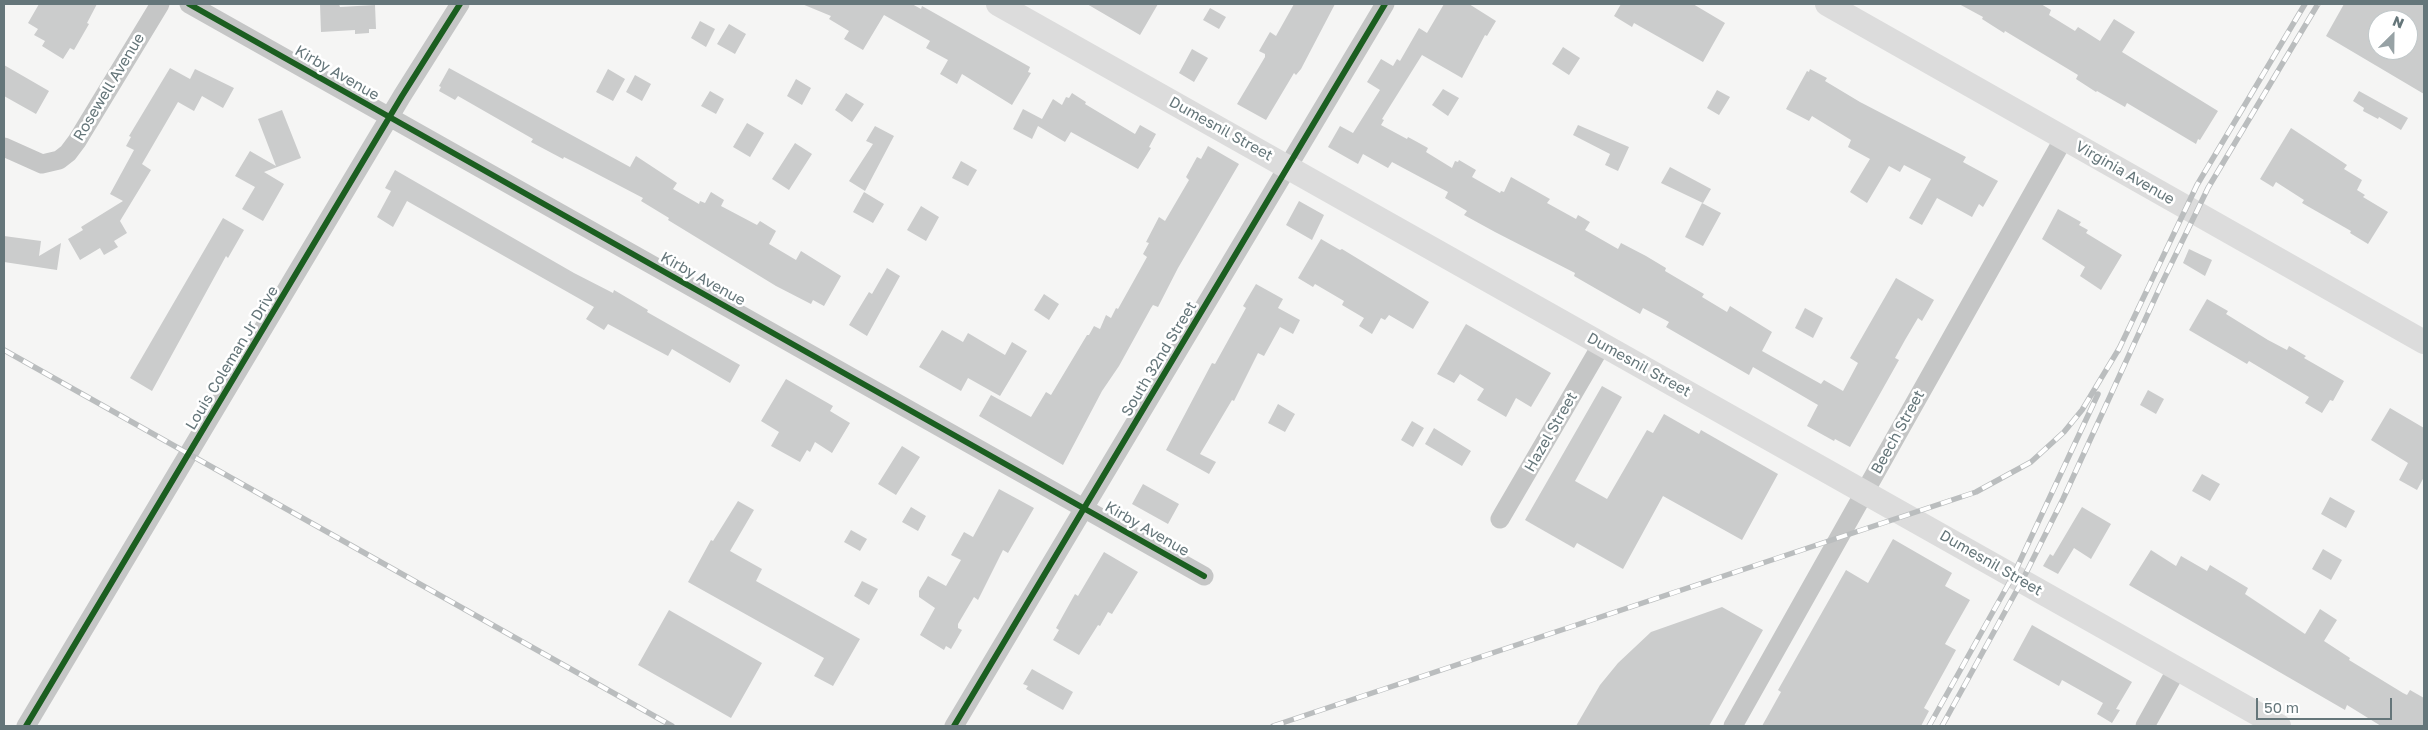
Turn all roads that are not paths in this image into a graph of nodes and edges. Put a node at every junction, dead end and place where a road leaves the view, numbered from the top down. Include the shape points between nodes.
1 (160, 4) edge
2 (190, 4) edge
3 (460, 4) edge
4 (998, 4) edge
5 (1385, 4) edge
6 (1827, 4) edge
7 (389, 117) junction
8 (2064, 138) junction
9 (4, 147) edge
10 (1288, 167) junction
11 (2424, 342) edge
12 (1602, 344) junction
13 (1865, 492) junction
14 (1084, 508) junction
15 (1500, 519) dead end
16 (1204, 576) dead end
17 (2177, 669) junction
18 (26, 726) edge
19 (954, 726) edge
20 (1733, 726) edge
21 (2145, 726) edge
22 (2279, 726) edge

1 - 9 street, Rosewell Avenue via 77,141 59,160 42,164
2 - 7 street, Kirby Avenue
3 - 7 street, Louis Coleman Jr Drive
4 - 10 main road, Dumesnil Street
5 - 10 street, South 32nd Street
6 - 8 main road, Virginia Avenue
7 - 14 street, Kirby Avenue
7 - 18 street, Louis Coleman Jr Drive
8 - 11 main road, Virginia Avenue
8 - 13 street, Beech Street
10 - 12 main road, Dumesnil Street
10 - 14 street, South 32nd Street
12 - 13 main road, Dumesnil Street
12 - 15 street, Hazel Street
13 - 17 main road, Dumesnil Street
13 - 20 street, Beech Street
14 - 16 street, Kirby Avenue
14 - 19 street, South 32nd Street
17 - 21 street
17 - 22 main road, Dumesnil Street

